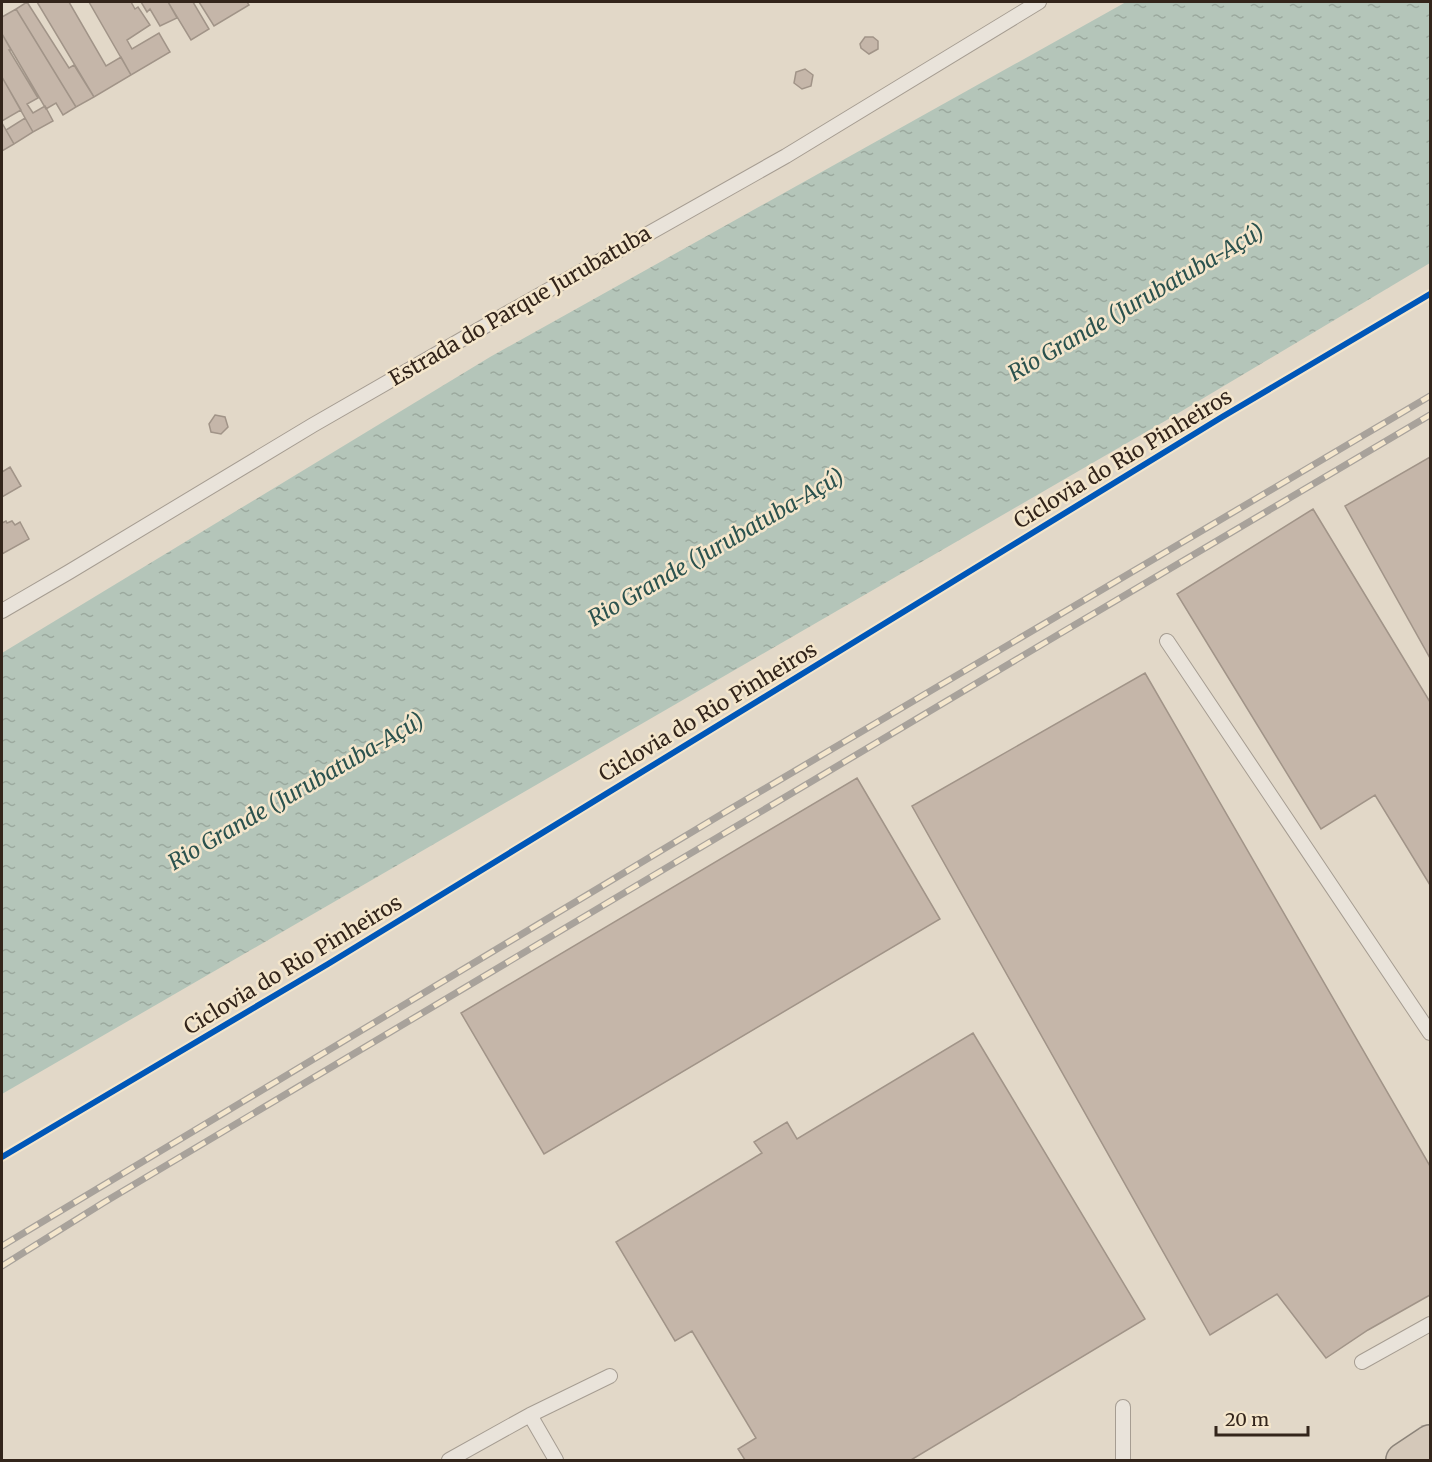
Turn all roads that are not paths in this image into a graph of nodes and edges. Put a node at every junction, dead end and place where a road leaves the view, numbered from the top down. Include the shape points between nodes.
1 (1039, 2) edge
2 (2, 611) edge
3 (1167, 641) dead end
4 (1431, 1033) edge
5 (1431, 1324) edge
6 (1362, 1362) dead end
7 (610, 1376) dead end
8 (1123, 1407) dead end
9 (530, 1415) junction
10 (1431, 1442) edge
11 (449, 1461) edge
12 (556, 1461) edge
13 (1123, 1461) edge
14 (1404, 1461) edge

1 - 2 lane, Estrada do Parque Jurubatuba via 786,156 323,420
3 - 4 lane
5 - 6 lane
7 - 9 lane
8 - 13 lane
9 - 11 lane
9 - 12 lane
10 - 14 highway

